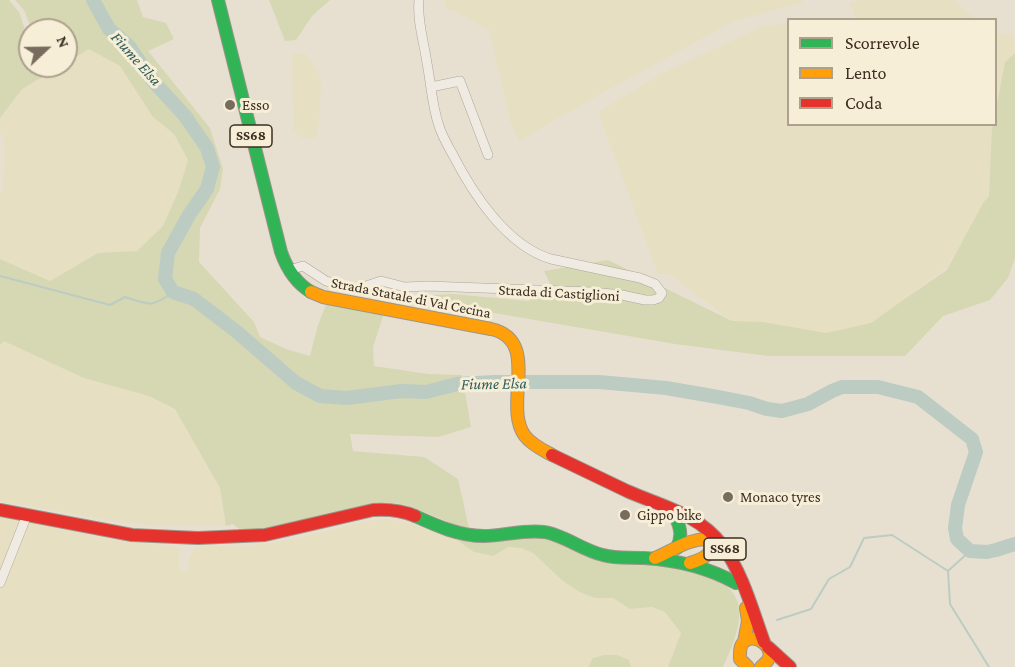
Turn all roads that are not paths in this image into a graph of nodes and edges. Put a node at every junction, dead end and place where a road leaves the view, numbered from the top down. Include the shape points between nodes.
1 (218, 0) edge
2 (419, 0) edge
3 (431, 87) junction
4 (488, 155) dead end
5 (289, 270) junction
6 (0, 510) edge
7 (27, 515) junction
8 (681, 516) junction
9 (710, 541) junction
10 (677, 548) junction
11 (653, 558) junction
12 (690, 563) junction
13 (739, 581) junction
14 (0, 583) edge
15 (744, 642) junction
16 (766, 645) junction
17 (739, 654) junction
18 (732, 667) edge
19 (748, 667) edge
20 (762, 667) edge
21 (783, 667) edge
22 (790, 667) edge

1 - 5 main road, Strada Statale di Val Cecina / SS68 via 278,243
2 - 3 street, Strada di Castiglioni
3 - 4 street via 460,81
3 - 5 street, Strada di Castiglioni via 439,127 463,174 500,224 547,258 640,278 655,284 662,292 659,297 645,300 591,292 405,287 386,282 357,289 326,281 303,266
5 - 8 main road, Strada Statale di Val Cecina / SS68 via 305,288 326,298 505,334 516,346 518,415 529,440
6 - 7 main road
7 - 11 main road via 140,536 224,538 265,536 390,509 456,532 488,536 537,531 601,555
7 - 14 street
8 - 9 main road
8 - 10 main road via 682,533
8 - 13 main road, Strada Statale di Val Cecina / SS68 via 702,525 722,544
9 - 10 main road
9 - 12 main road via 707,556
9 - 13 main road via 724,552
10 - 11 main road
11 - 12 main road
12 - 13 main road
13 - 15 main road, Strada Statale di Val Cecina / SS68 via 747,614
13 - 16 main road, Strada Statale di Val Cecina / SS68
15 - 16 main road via 754,638
15 - 17 main road, Strada Statale di Val Cecina / SS68
16 - 20 main road via 769,652
16 - 22 main road
17 - 18 main road, Strada Statale di Val Cecina
17 - 19 main road
20 - 21 main road

